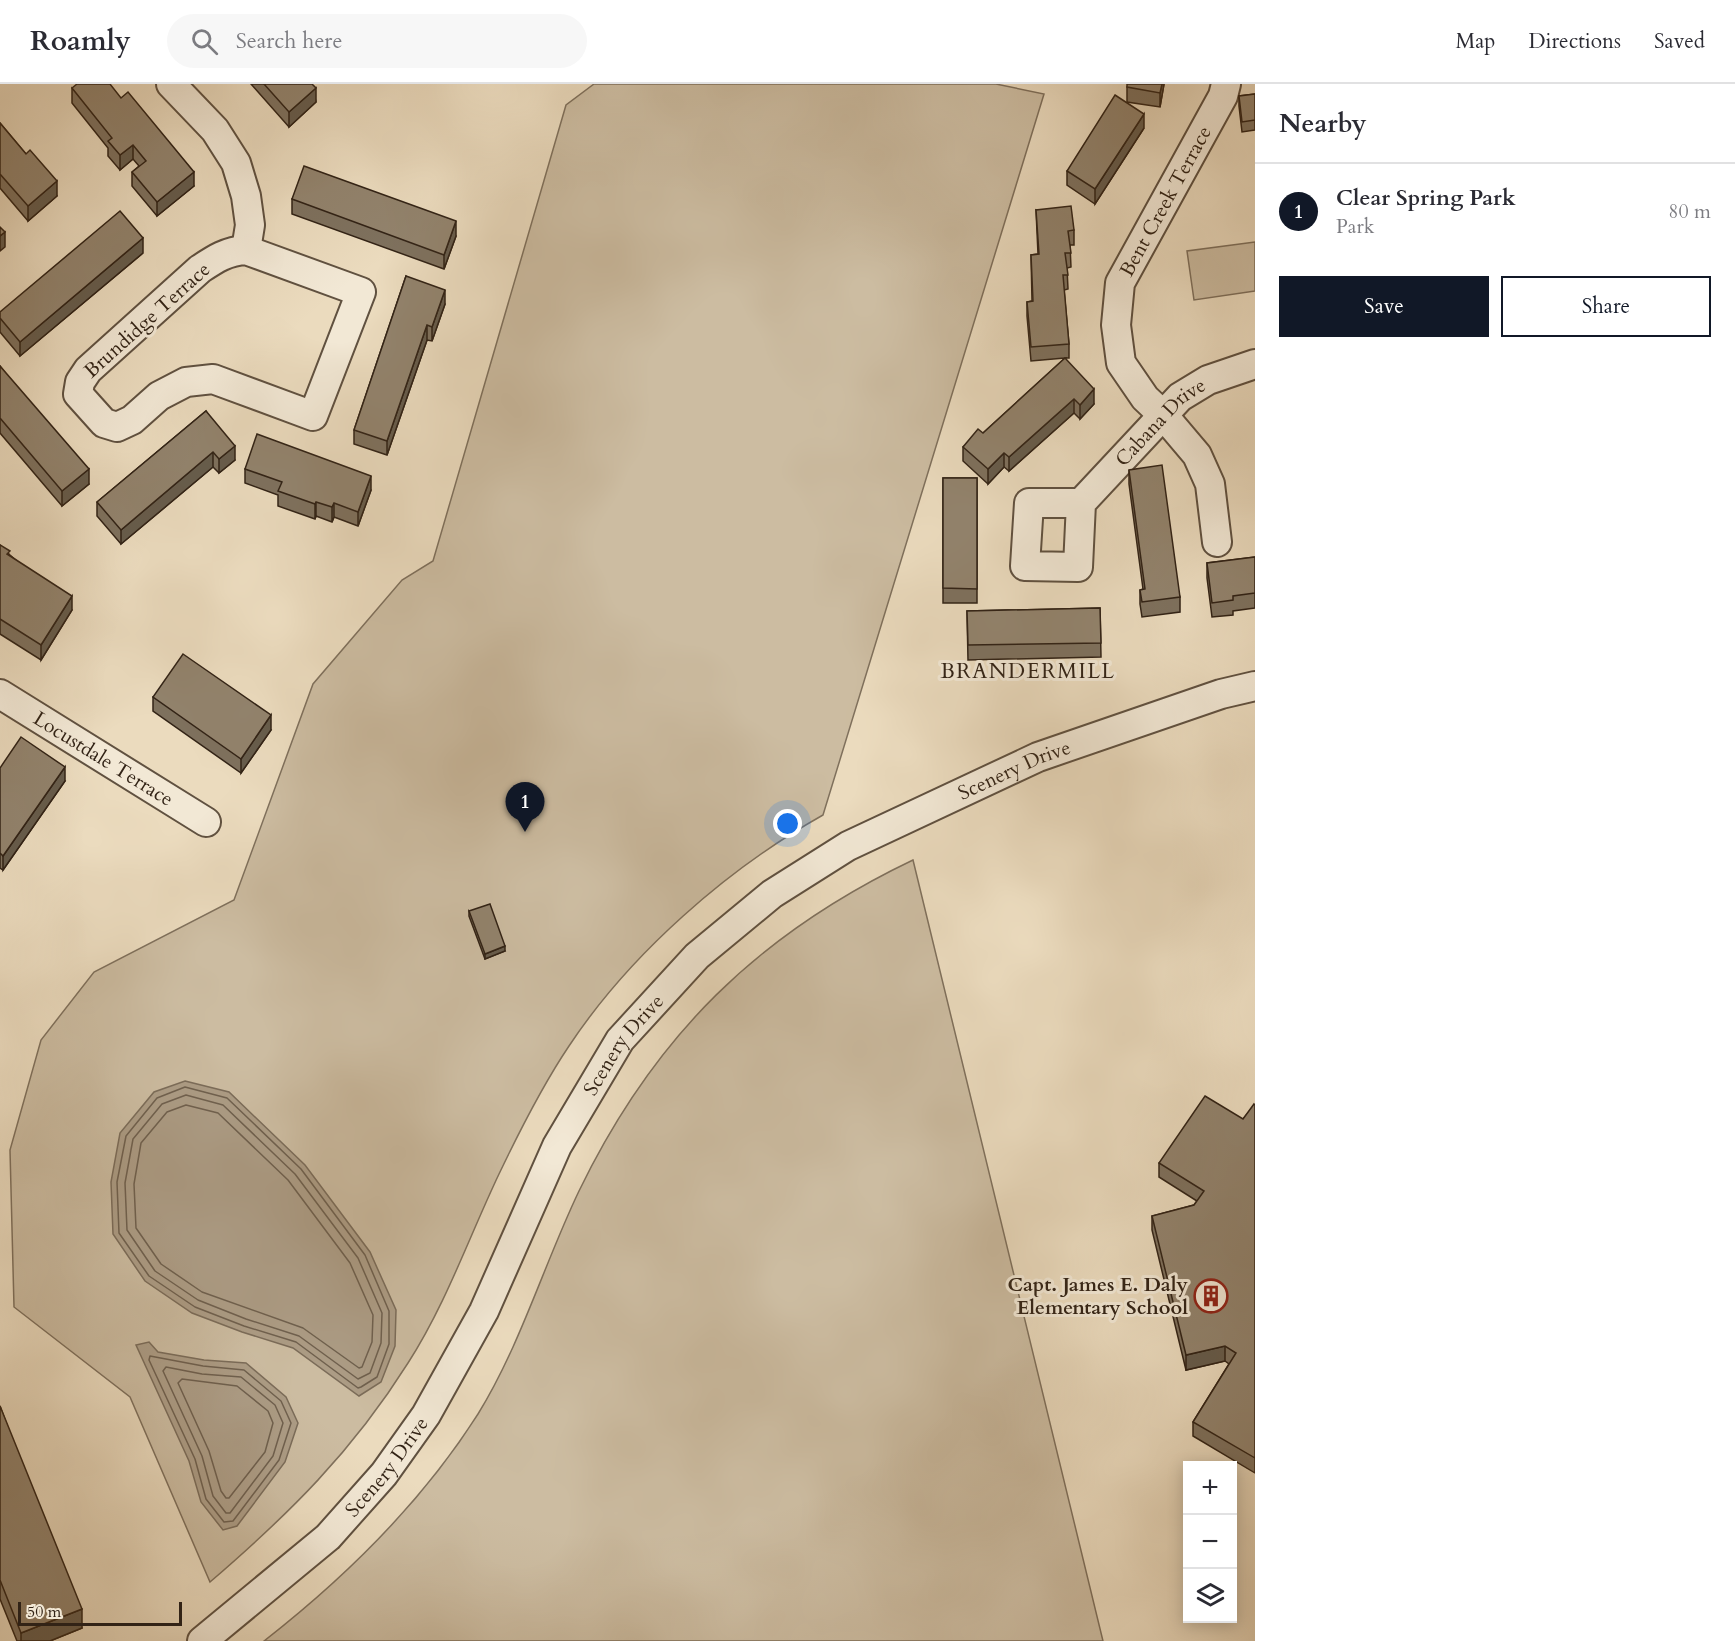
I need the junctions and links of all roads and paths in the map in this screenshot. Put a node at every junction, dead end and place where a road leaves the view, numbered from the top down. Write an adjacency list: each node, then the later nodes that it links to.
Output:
1 (171, 84): 3 (street)
2 (1226, 84): 5 (street, Bent Creek Terrace)
3 (246, 250): 3 (street, Brundidge Terrace)
4 (1255, 364): 5 (street, Cabana Drive)
5 (1164, 416): 6 (street, Cabana Drive); 7 (street, Bent Creek Terrace)
6 (1081, 503)
7 (1217, 542)
8 (1255, 686): 11 (street, Scenery Drive)
9 (0, 694): 10 (street, Locustdale Terrace)
10 (206, 822)
11 (202, 1641)

